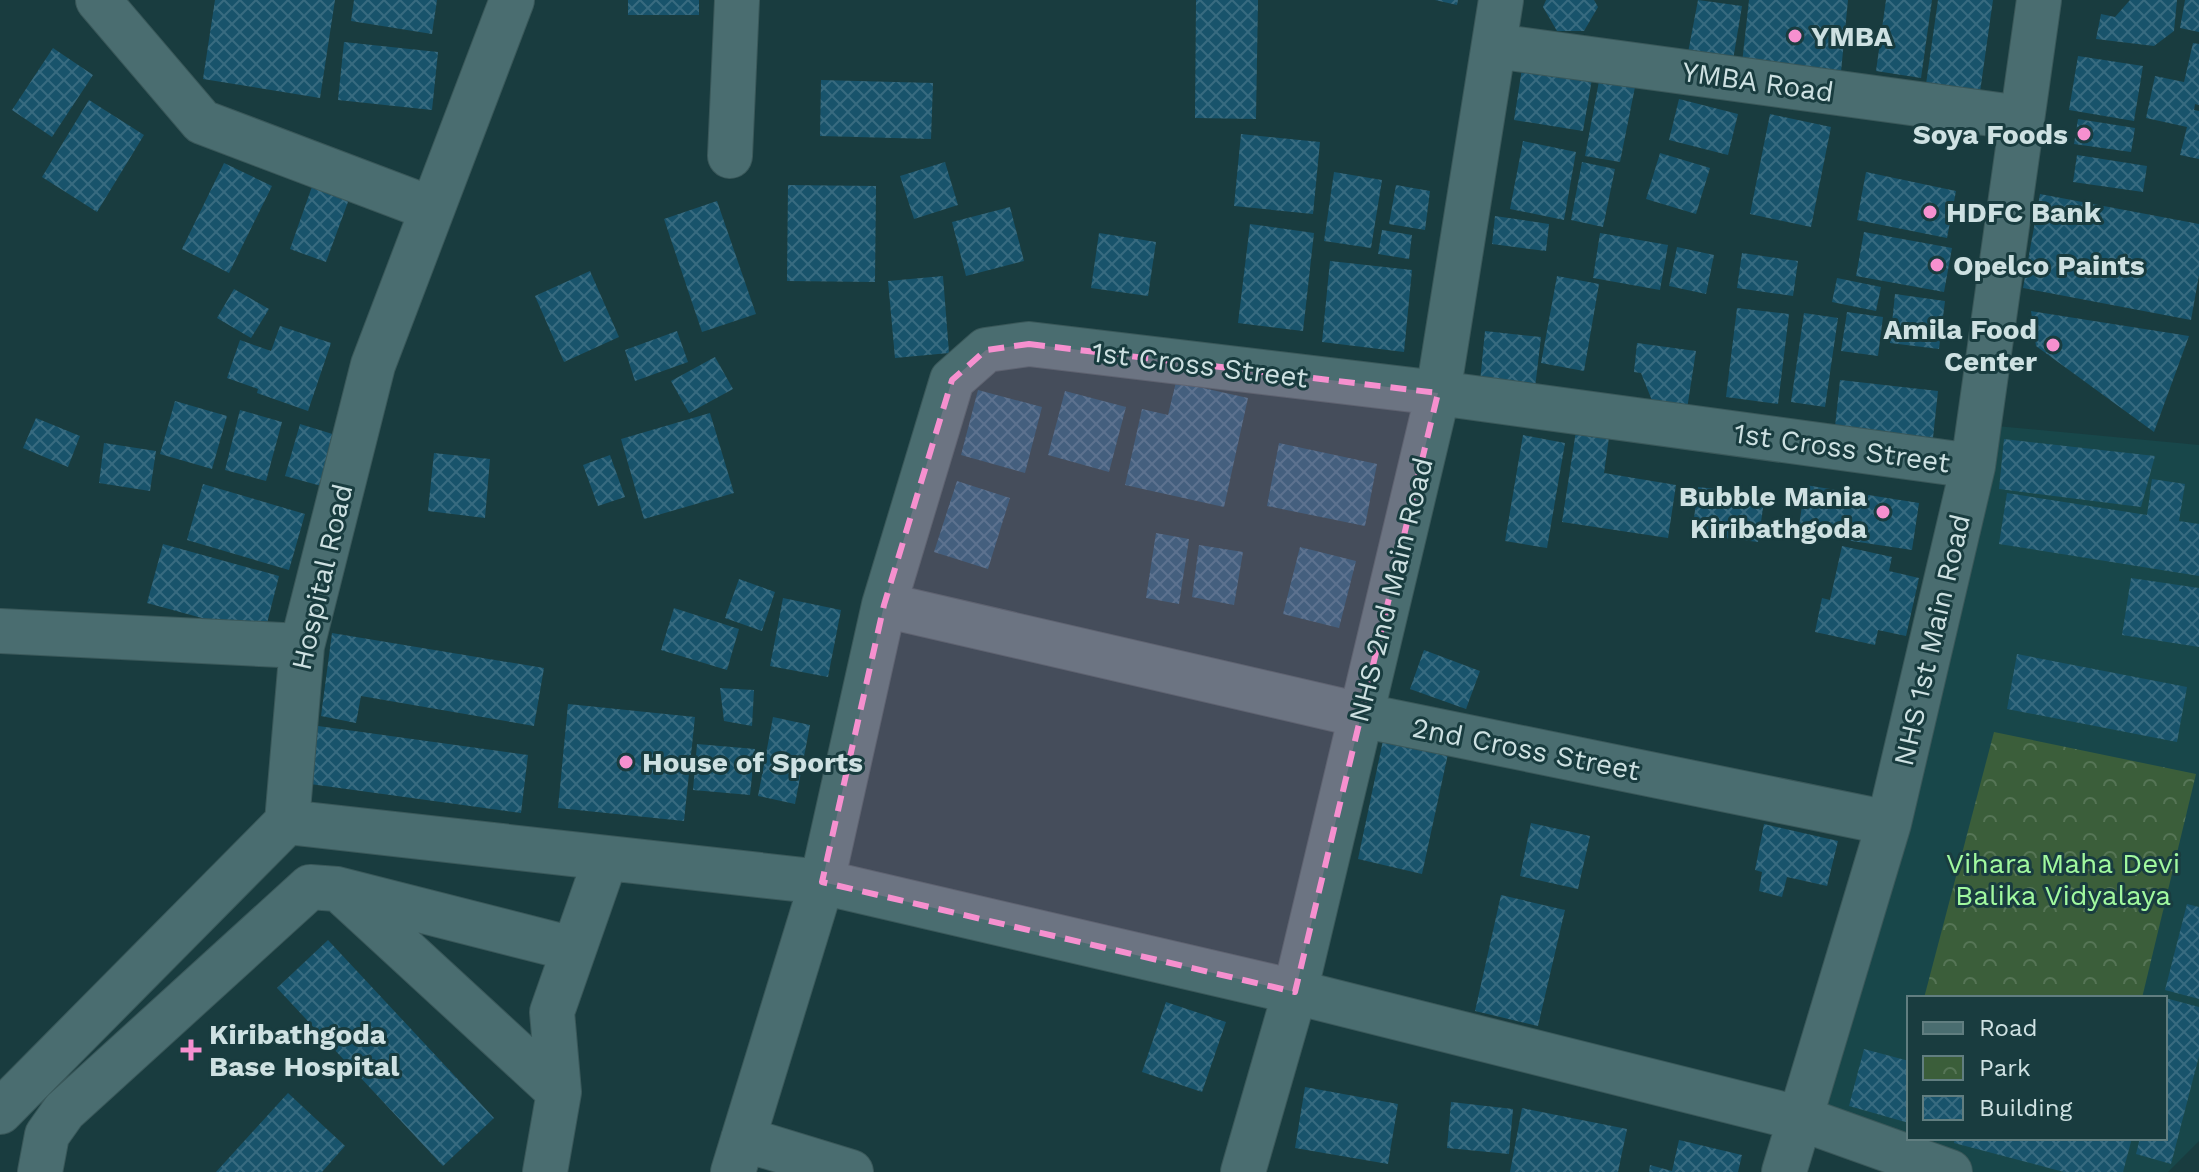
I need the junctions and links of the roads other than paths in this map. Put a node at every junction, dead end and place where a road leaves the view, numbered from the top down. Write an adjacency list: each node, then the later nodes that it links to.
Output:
1 (98, 0): 9 (street)
2 (512, 0): 9 (street, Hospital Road)
3 (737, 0): 8 (street)
4 (1501, 0): 6 (street, NHS 2nd Main Road)
5 (2039, 0): 7 (street, NHS 1st Main Road)
6 (1495, 46): 7 (street, YMBA Road); 10 (street, NHS 2nd Main Road)
7 (2021, 118): 11 (street, NHS 1st Main Road)
8 (730, 156)
9 (432, 209): 14 (street, Hospital Road)
10 (1438, 393): 11 (street, 1st Cross Street); 12 (street, 1st Cross Street); 15 (street, NHS 2nd Main Road)
11 (1973, 466): 17 (street, NHS 1st Main Road)
12 (884, 605): 15 (street, 2nd Cross Street); 19 (street, 1st Cross Street)
13 (0, 631): 14 (street)
14 (302, 646): 16 (street, Hospital Road)
15 (1360, 715): 17 (street, 2nd Cross Street); 22 (street, NHS 2nd Main Road)
16 (287, 822): 18 (street); 24 (street)
17 (1889, 823): 25 (street, NHS 1st Main Road)
18 (606, 858): 19 (street); 21 (street)
19 (822, 882): 22 (street); 26 (street, 1st Cross Street)
20 (337, 889): 21 (street); 23 (street); 27 (street)
21 (573, 949): 23 (street)
22 (1295, 992): 25 (street); 30 (street, NHS 2nd Main Road)
23 (559, 1092): 28 (street)
24 (0, 1112)
25 (1802, 1119): 31 (street, NHS 1st Main Road); 32 (street)
26 (738, 1156): 29 (street)
27 (40, 1172)
28 (545, 1172)
29 (851, 1172)
30 (1243, 1172)
31 (1784, 1172)
32 (1950, 1172)

